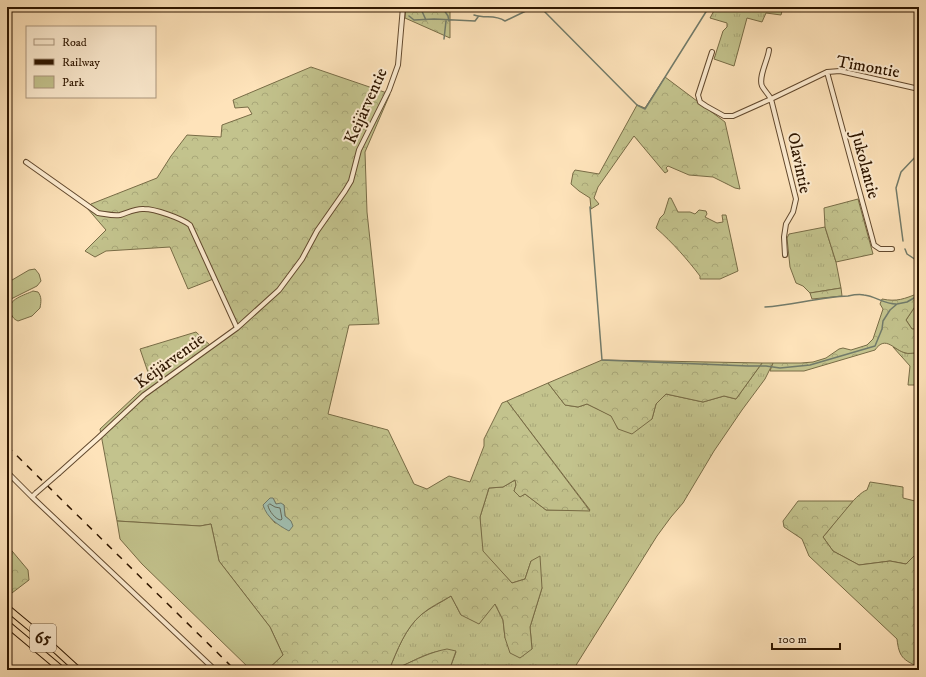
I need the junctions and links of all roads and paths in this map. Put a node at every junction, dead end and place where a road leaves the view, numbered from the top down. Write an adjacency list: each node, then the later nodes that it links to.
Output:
1 (403, 7): 10 (street, Keijärventie)
2 (769, 50): 6 (street, Olavintie)
3 (712, 52): 6 (street, Timontie)
4 (826, 72): 5 (street, Timontie); 6 (street, Timontie); 8 (street, Jukolantie)
5 (919, 89)
6 (771, 99): 9 (street, Olavintie)
7 (26, 162): 10 (street)
8 (892, 249)
9 (785, 255)
10 (237, 328): 12 (street, Keijärventie, bridge)
11 (7, 472): 12 (street)
12 (32, 497): 17 (street)
13 (7, 608): 16 (highway, 65)
14 (7, 624): 15 (highway, 65)
15 (62, 670)
16 (78, 670)
17 (215, 670)

